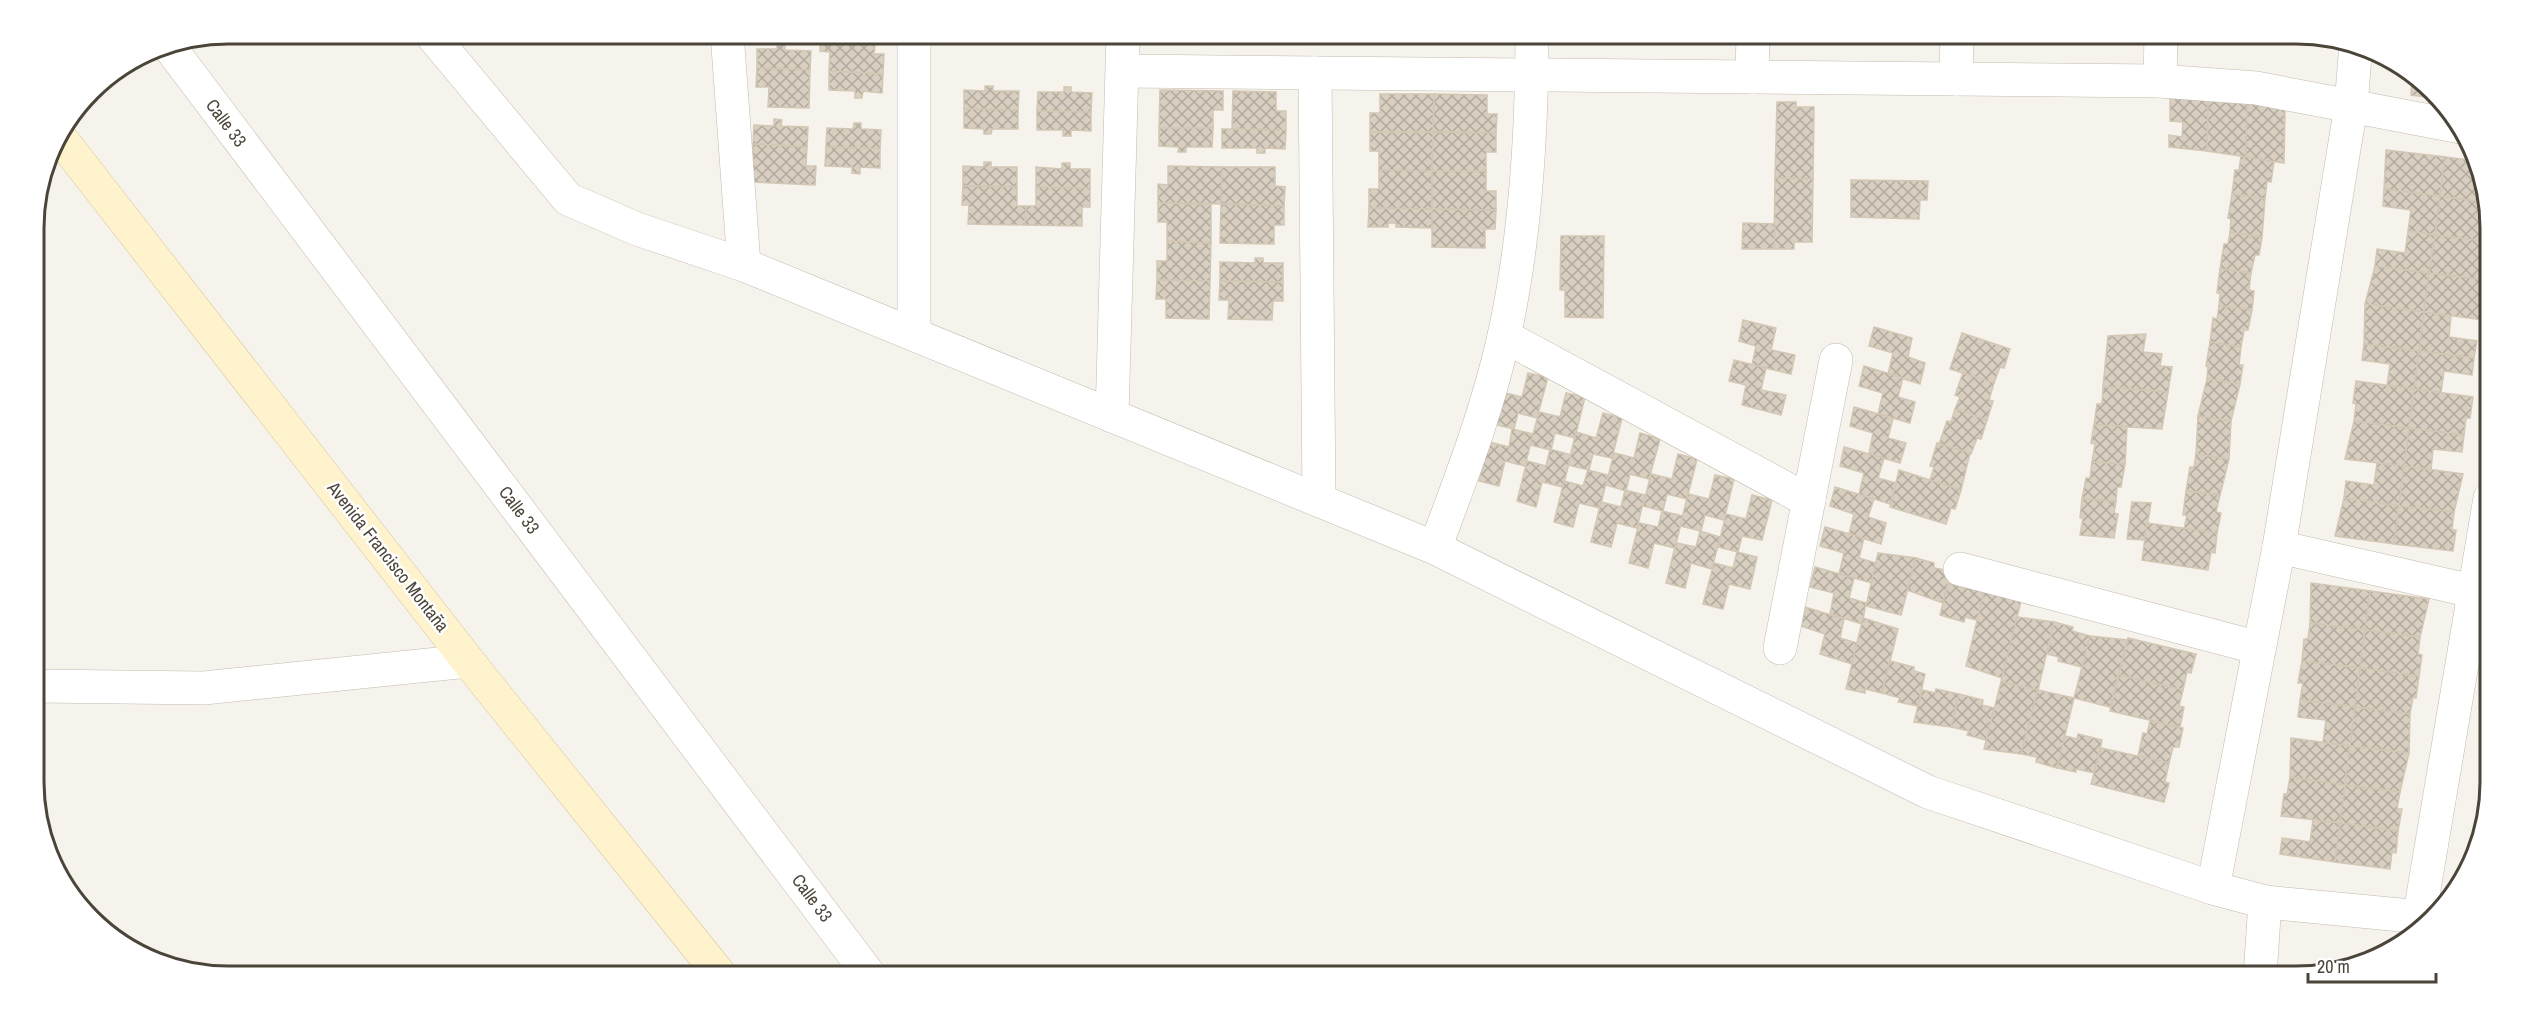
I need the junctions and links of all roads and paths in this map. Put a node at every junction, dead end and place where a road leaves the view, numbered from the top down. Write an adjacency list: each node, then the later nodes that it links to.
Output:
1 (438, 43): 20 (street)
2 (728, 43): 20 (street)
3 (914, 43): 21 (street)
4 (1123, 43): 11 (street)
5 (1532, 43): 13 (street)
6 (1753, 43): 14 (street)
7 (1957, 43): 15 (street)
8 (2161, 43): 16 (street)
9 (173, 52): 42 (street, Calle 33)
10 (2355, 53): 17 (street)
11 (1124, 71): 12 (street); 24 (street)
12 (1315, 73): 13 (street); 25 (street)
13 (1532, 75): 14 (street); 22 (street)
14 (1752, 77): 15 (street)
15 (1956, 79): 16 (street)
16 (2160, 81): 17 (street)
17 (2351, 106): 18 (street); 27 (street)
18 (2449, 125)
19 (65, 143): 34 (main road, Avenida Francisco Montaña)
20 (744, 265): 21 (street)
21 (914, 334): 24 (street)
22 (1504, 336): 26 (street); 28 (street)
23 (1836, 360): 26 (street)
24 (1112, 416): 25 (street)
25 (1318, 500): 28 (street)
26 (1809, 501): 32 (street)
27 (2279, 547): 30 (street); 33 (street)
28 (1435, 548): 36 (street)
29 (1960, 569): 33 (street)
30 (2480, 593)
31 (2480, 605): 38 (street)
32 (1780, 648)
33 (2259, 648): 36 (street)
34 (468, 661): 35 (street); 41 (main road, Avenida Francisco Montaña)
35 (43, 686)
36 (2213, 888): 37 (street)
37 (2265, 902): 39 (street); 40 (street)
38 (2427, 911)
39 (2421, 917)
40 (2261, 965)
41 (713, 966)
42 (862, 966)

